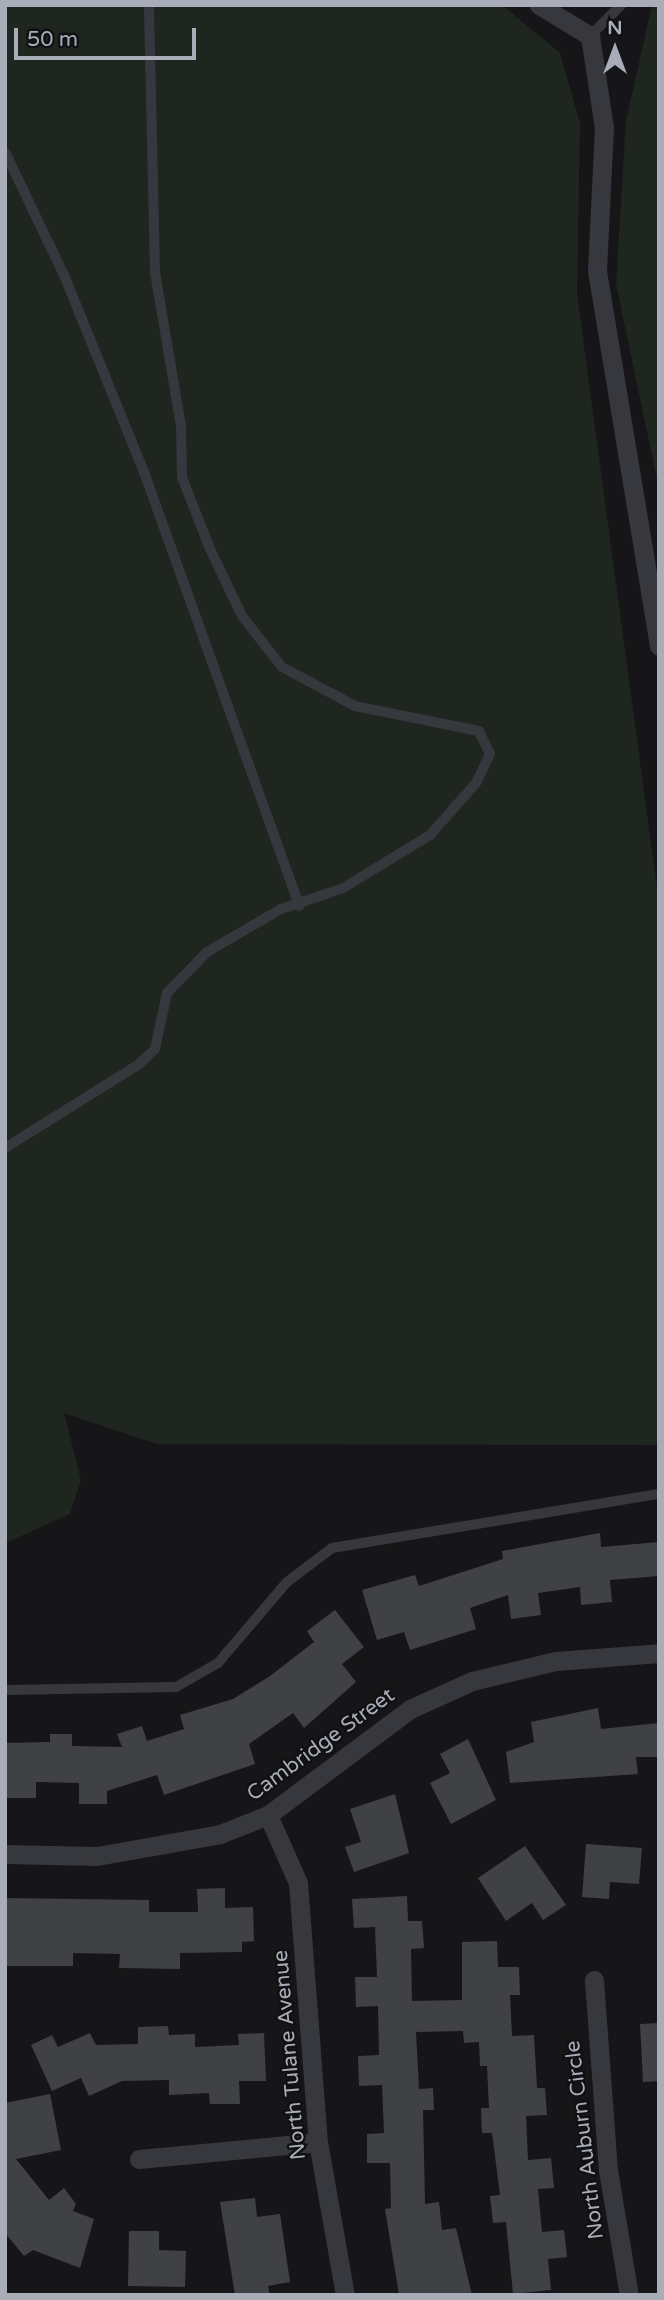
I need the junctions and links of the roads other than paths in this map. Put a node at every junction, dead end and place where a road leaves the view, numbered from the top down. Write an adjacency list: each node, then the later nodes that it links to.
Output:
1 (149, 5): 7 (lane)
2 (539, 5): 4 (street)
3 (621, 5): 4 (lane)
4 (590, 36): 6 (street)
5 (5, 152): 7 (lane)
6 (659, 646)
7 (299, 906): 8 (lane)
8 (5, 1148)
9 (659, 1494): 11 (lane)
10 (659, 1653): 12 (street, Cambridge Street)
11 (5, 1690)
12 (268, 1815): 13 (street, Cambridge Street); 15 (street, North Tulane Avenue)
13 (5, 1854)
14 (594, 1980): 18 (street, North Auburn Circle)
15 (318, 2142): 16 (street); 17 (street, North Tulane Avenue)
16 (139, 2159)
17 (345, 2295)
18 (629, 2295)

